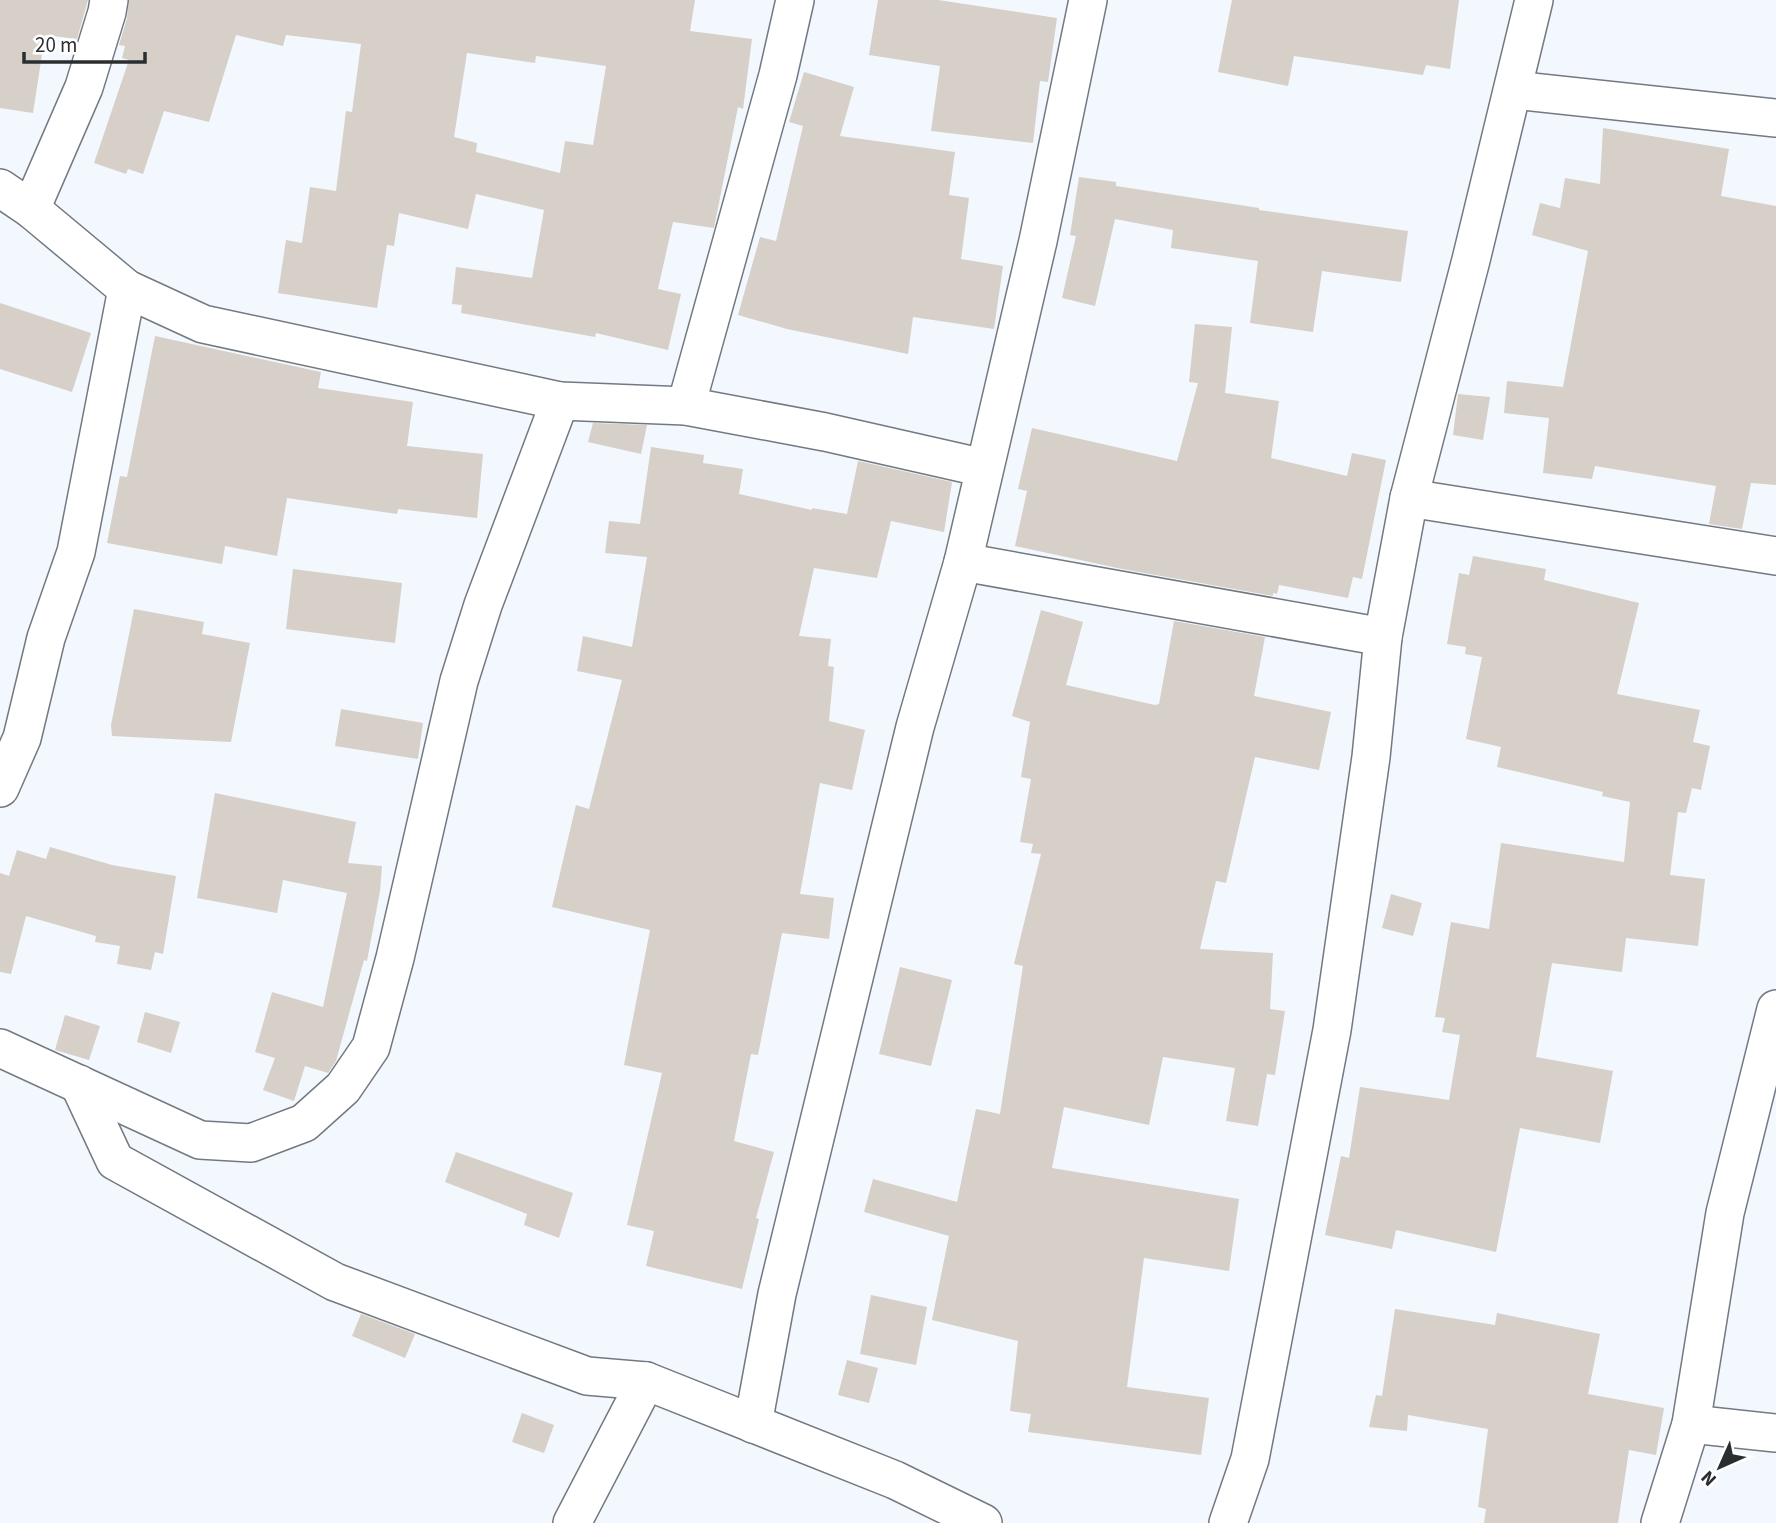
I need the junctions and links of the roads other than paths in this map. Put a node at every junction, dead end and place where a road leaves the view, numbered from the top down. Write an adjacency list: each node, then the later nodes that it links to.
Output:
1 (109, 0): 8 (street)
2 (795, 0): 11 (street)
3 (1088, 0): 12 (street)
4 (1534, 0): 5 (street)
5 (1513, 90): 6 (street); 13 (street)
6 (1776, 118)
7 (0, 188): 8 (street)
8 (31, 209): 9 (street)
9 (127, 289): 10 (street); 17 (street)
10 (560, 401): 11 (street); 20 (street)
11 (686, 406): 12 (street)
12 (984, 468): 15 (street)
13 (1409, 498): 14 (street); 16 (street)
14 (1776, 556)
15 (963, 562): 16 (street); 22 (street)
16 (1383, 637): 27 (street)
17 (0, 788)
18 (1776, 1009): 23 (street)
19 (0, 1048): 20 (street)
20 (79, 1084): 21 (street)
21 (646, 1381): 22 (street); 25 (street)
22 (754, 1424): 26 (street)
23 (1691, 1424): 24 (street); 28 (street)
24 (1776, 1433)
25 (572, 1523)
26 (983, 1523)
27 (1228, 1523)
28 (1660, 1523)

